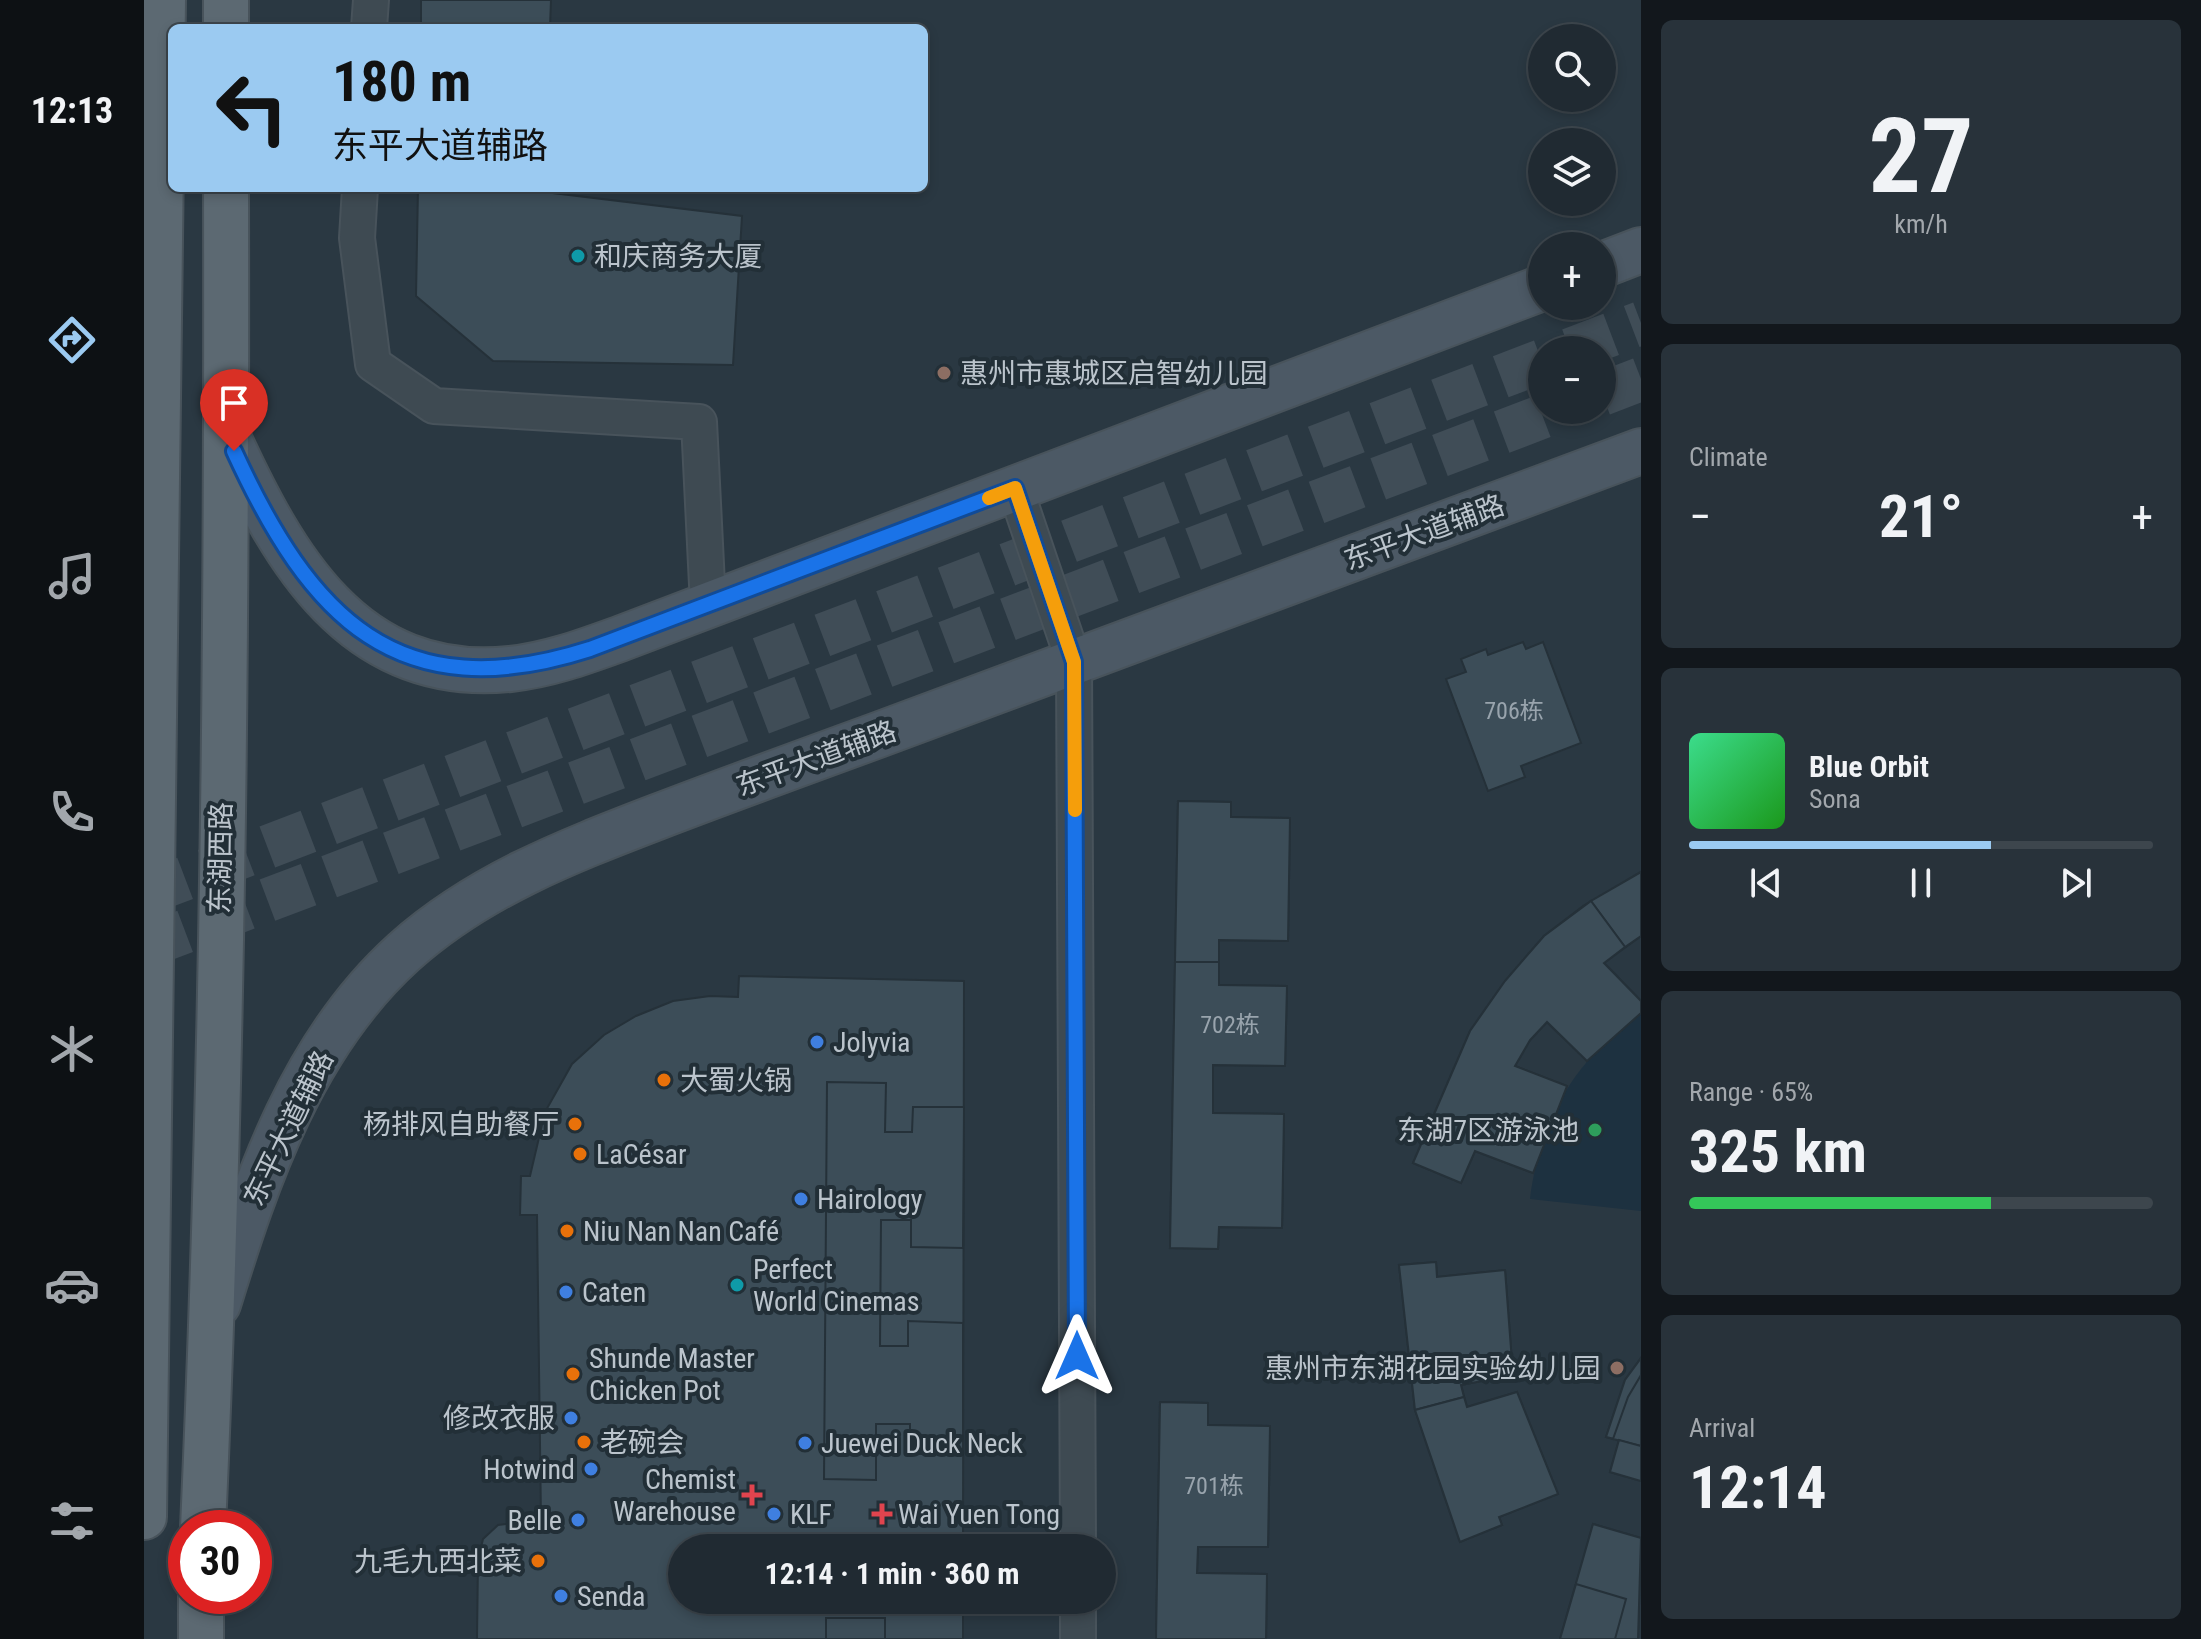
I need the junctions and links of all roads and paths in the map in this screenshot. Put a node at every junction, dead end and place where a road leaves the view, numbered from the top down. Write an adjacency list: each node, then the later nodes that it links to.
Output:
1 (163, 0): 17 (main road)
2 (226, 0): 4 (main road)
3 (371, 0): 5 (street)
4 (226, 24)
5 (369, 24)
6 (226, 192): 11 (main road, 东湖西路)
7 (360, 192): 14 (street)
8 (1641, 250): 9 (main road)
9 (1616, 260)
10 (1528, 293): 13 (main road)
11 (227, 435): 14 (main road); 16 (main road, 东湖西路)
12 (1641, 451): 15 (main road, 东平大道辅路)
13 (1015, 488): 14 (main road); 15 (street)
14 (708, 605)
15 (1074, 662): 16 (main road, 东平大道辅路); 20 (street)
16 (232, 1203): 17 (main road); 18 (main road, 东湖西路)
17 (149, 1209): 19 (main road)
18 (204, 1510)
19 (144, 1517)
20 (1078, 1534)
21 (201, 1614): 23 (main road)
22 (1078, 1614): 24 (street)
23 (201, 1639)
24 (1078, 1639)

